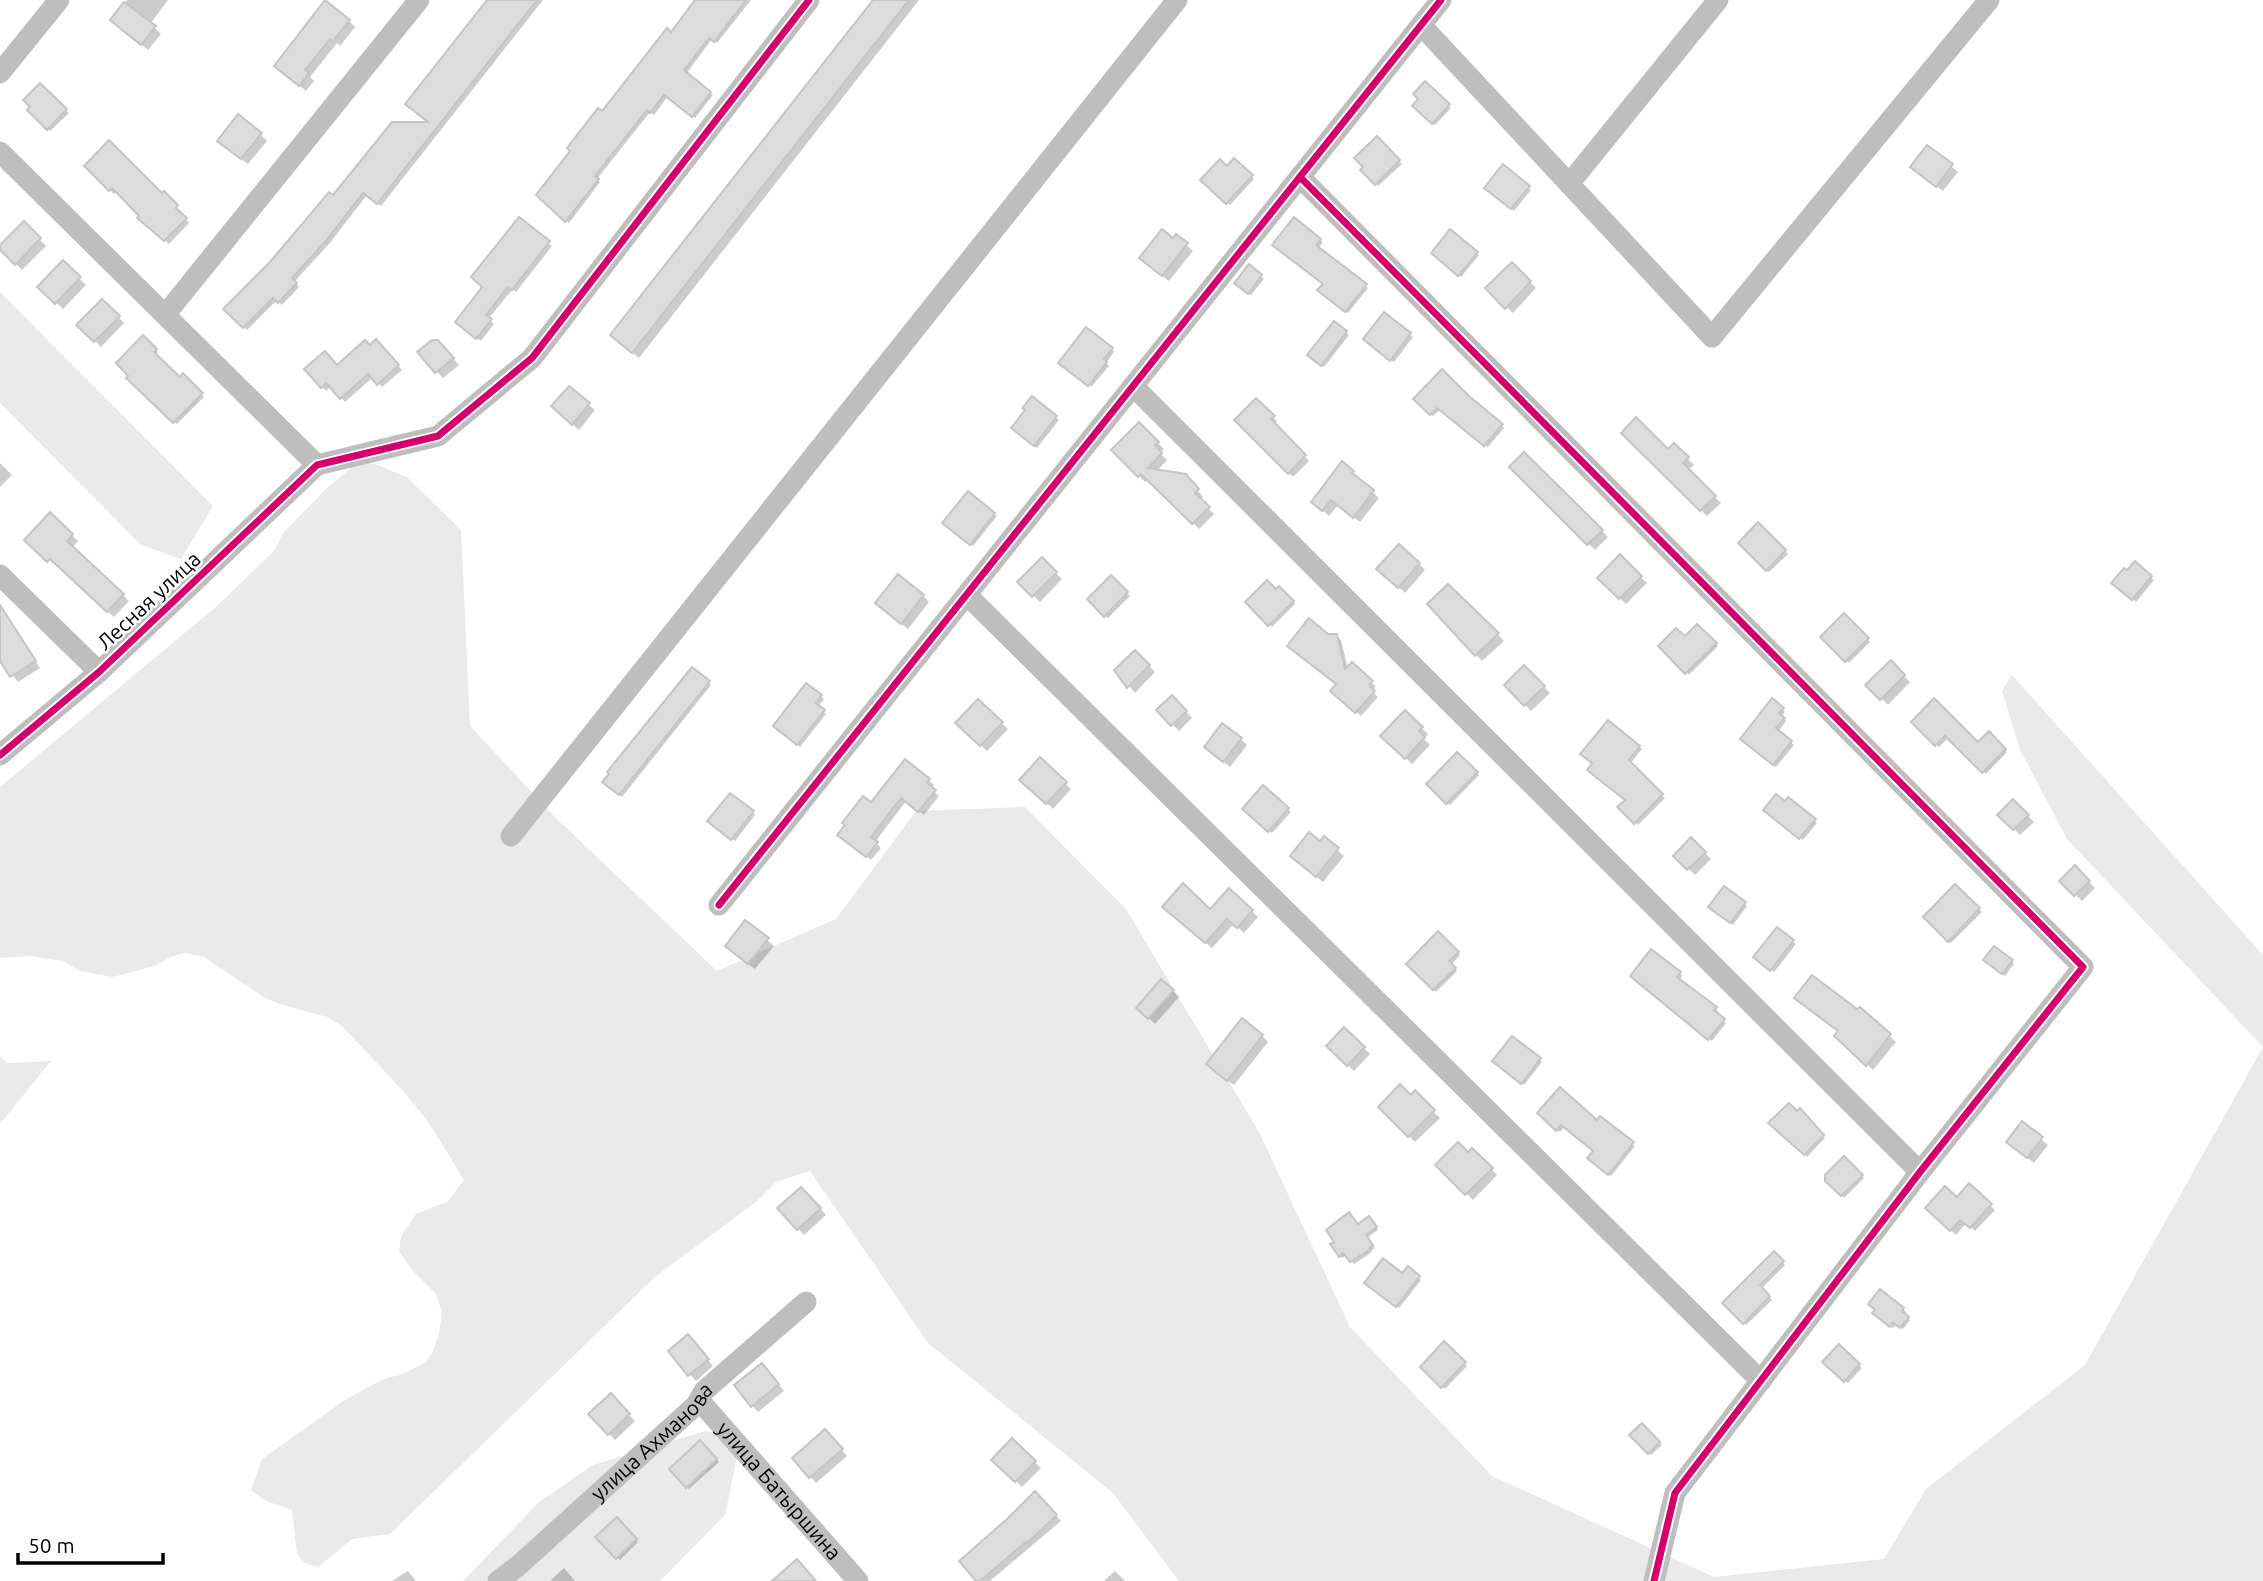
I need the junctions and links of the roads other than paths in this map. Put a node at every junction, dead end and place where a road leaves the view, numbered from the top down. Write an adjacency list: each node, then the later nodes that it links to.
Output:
1 (59, 0): 9 (street)
2 (419, 0): 13 (street)
3 (809, 0): 15 (street)
4 (1177, 0): 20 (street)
5 (1441, 0): 8 (street)
6 (1718, 0): 12 (street)
7 (1989, 0): 12 (street)
8 (1421, 25): 11 (street); 12 (street)
9 (0, 73)
10 (0, 152): 13 (street)
11 (1300, 177): 14 (street); 22 (street)
12 (1569, 184)
13 (165, 315): 15 (street)
14 (1133, 386): 17 (street); 22 (street)
15 (317, 465): 18 (street, Лесная улица)
16 (0, 575): 18 (street)
17 (967, 595): 21 (street); 24 (street)
18 (99, 672): 19 (street, Лесная улица)
19 (0, 755)
20 (511, 836)
21 (719, 905)
22 (1920, 1172): 24 (street)
23 (806, 1302): 25 (street, улица Ахманова)
24 (1761, 1381): 28 (street)
25 (699, 1400): 26 (street, улица Ахманова); 27 (street, улица Батыршина)
26 (498, 1581)
27 (858, 1581)
28 (1654, 1581)

